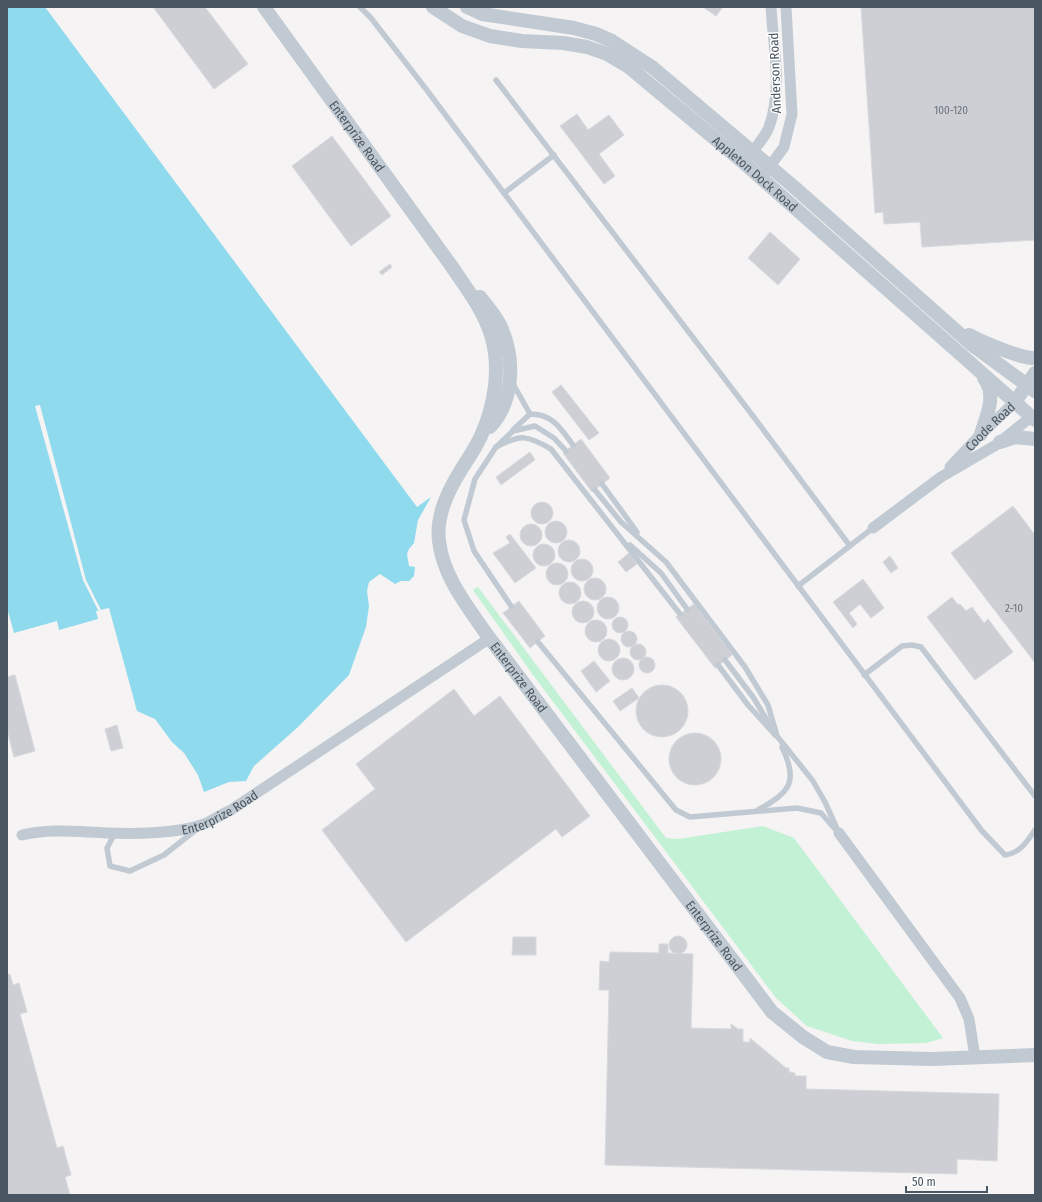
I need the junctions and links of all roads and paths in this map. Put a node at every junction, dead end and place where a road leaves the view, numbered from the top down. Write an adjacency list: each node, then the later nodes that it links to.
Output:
1 (264, 7): 12 (street, Enterprize Road)
2 (360, 7): 11 (lane)
3 (433, 7): 9 (street, Appleton Dock Road)
4 (467, 7): 9 (street, Appleton Dock Road)
5 (771, 7): 9 (street, Anderson Road)
6 (786, 7): 10 (street, Anderson Road)
7 (496, 80): 8 (lane)
8 (554, 154): 11 (lane); 36 (lane)
9 (748, 156): 10 (street, Appleton Dock Road)
10 (766, 172): 13 (street, Appleton Dock Road); 16 (street, Appleton Dock Road)
11 (504, 193): 37 (lane)
12 (450, 264): 17 (street, Enterprize Road); 24 (street, Enterprize Road)
13 (952, 327): 14 (street); 18 (street, Appleton Dock Road)
14 (1035, 358)
15 (1035, 373): 18 (street, Coode Road)
16 (982, 375): 19 (street, Appleton Dock Road); 23 (street)
17 (510, 378): 20 (lane); 24 (street, Enterprize Road)
18 (1031, 388): 19 (street, Coode Road)
19 (1015, 402): 21 (street, Appleton Dock Road); 23 (street, Coode Road)
20 (530, 414): 22 (lane); 27 (lane)
21 (1034, 417): 26 (street, Coode Road)
22 (513, 431): 28 (lane); 29 (lane)
23 (981, 434): 30 (street, Coode Road)
24 (481, 436): 41 (street, Enterprize Road)
25 (1035, 439): 26 (street)
26 (1000, 442): 30 (street, Coode Road)
27 (573, 445)
28 (496, 447): 34 (lane); 38 (lane)
29 (566, 451)
30 (942, 477): 33 (street, Coode Road)
31 (602, 484): 35 (lane)
32 (595, 490): 35 (lane)
33 (873, 528): 36 (lane)
34 (619, 536): 39 (lane); 40 (lane)
35 (644, 541): 46 (lane)
36 (850, 546): 37 (lane)
37 (798, 586): 45 (lane)
38 (511, 606)
39 (687, 608)
40 (680, 614)
41 (490, 638): 49 (street, Enterprize Road); 55 (street, Enterprize Road)
42 (538, 642): 48 (lane)
43 (725, 660): 46 (lane)
44 (718, 665): 46 (lane)
45 (864, 675): 47 (lane); 50 (lane)
46 (777, 736): 48 (lane); 52 (lane)
47 (1035, 796)
48 (756, 811): 52 (lane)
49 (204, 824): 51 (street, Enterprize Road); 51 (lane)
50 (1035, 830)
51 (115, 832): 53 (street, Enterprize Road)
52 (839, 833): 55 (street)
53 (22, 835)
54 (1035, 1055): 55 (street, Enterprize Road)
55 (976, 1057)

